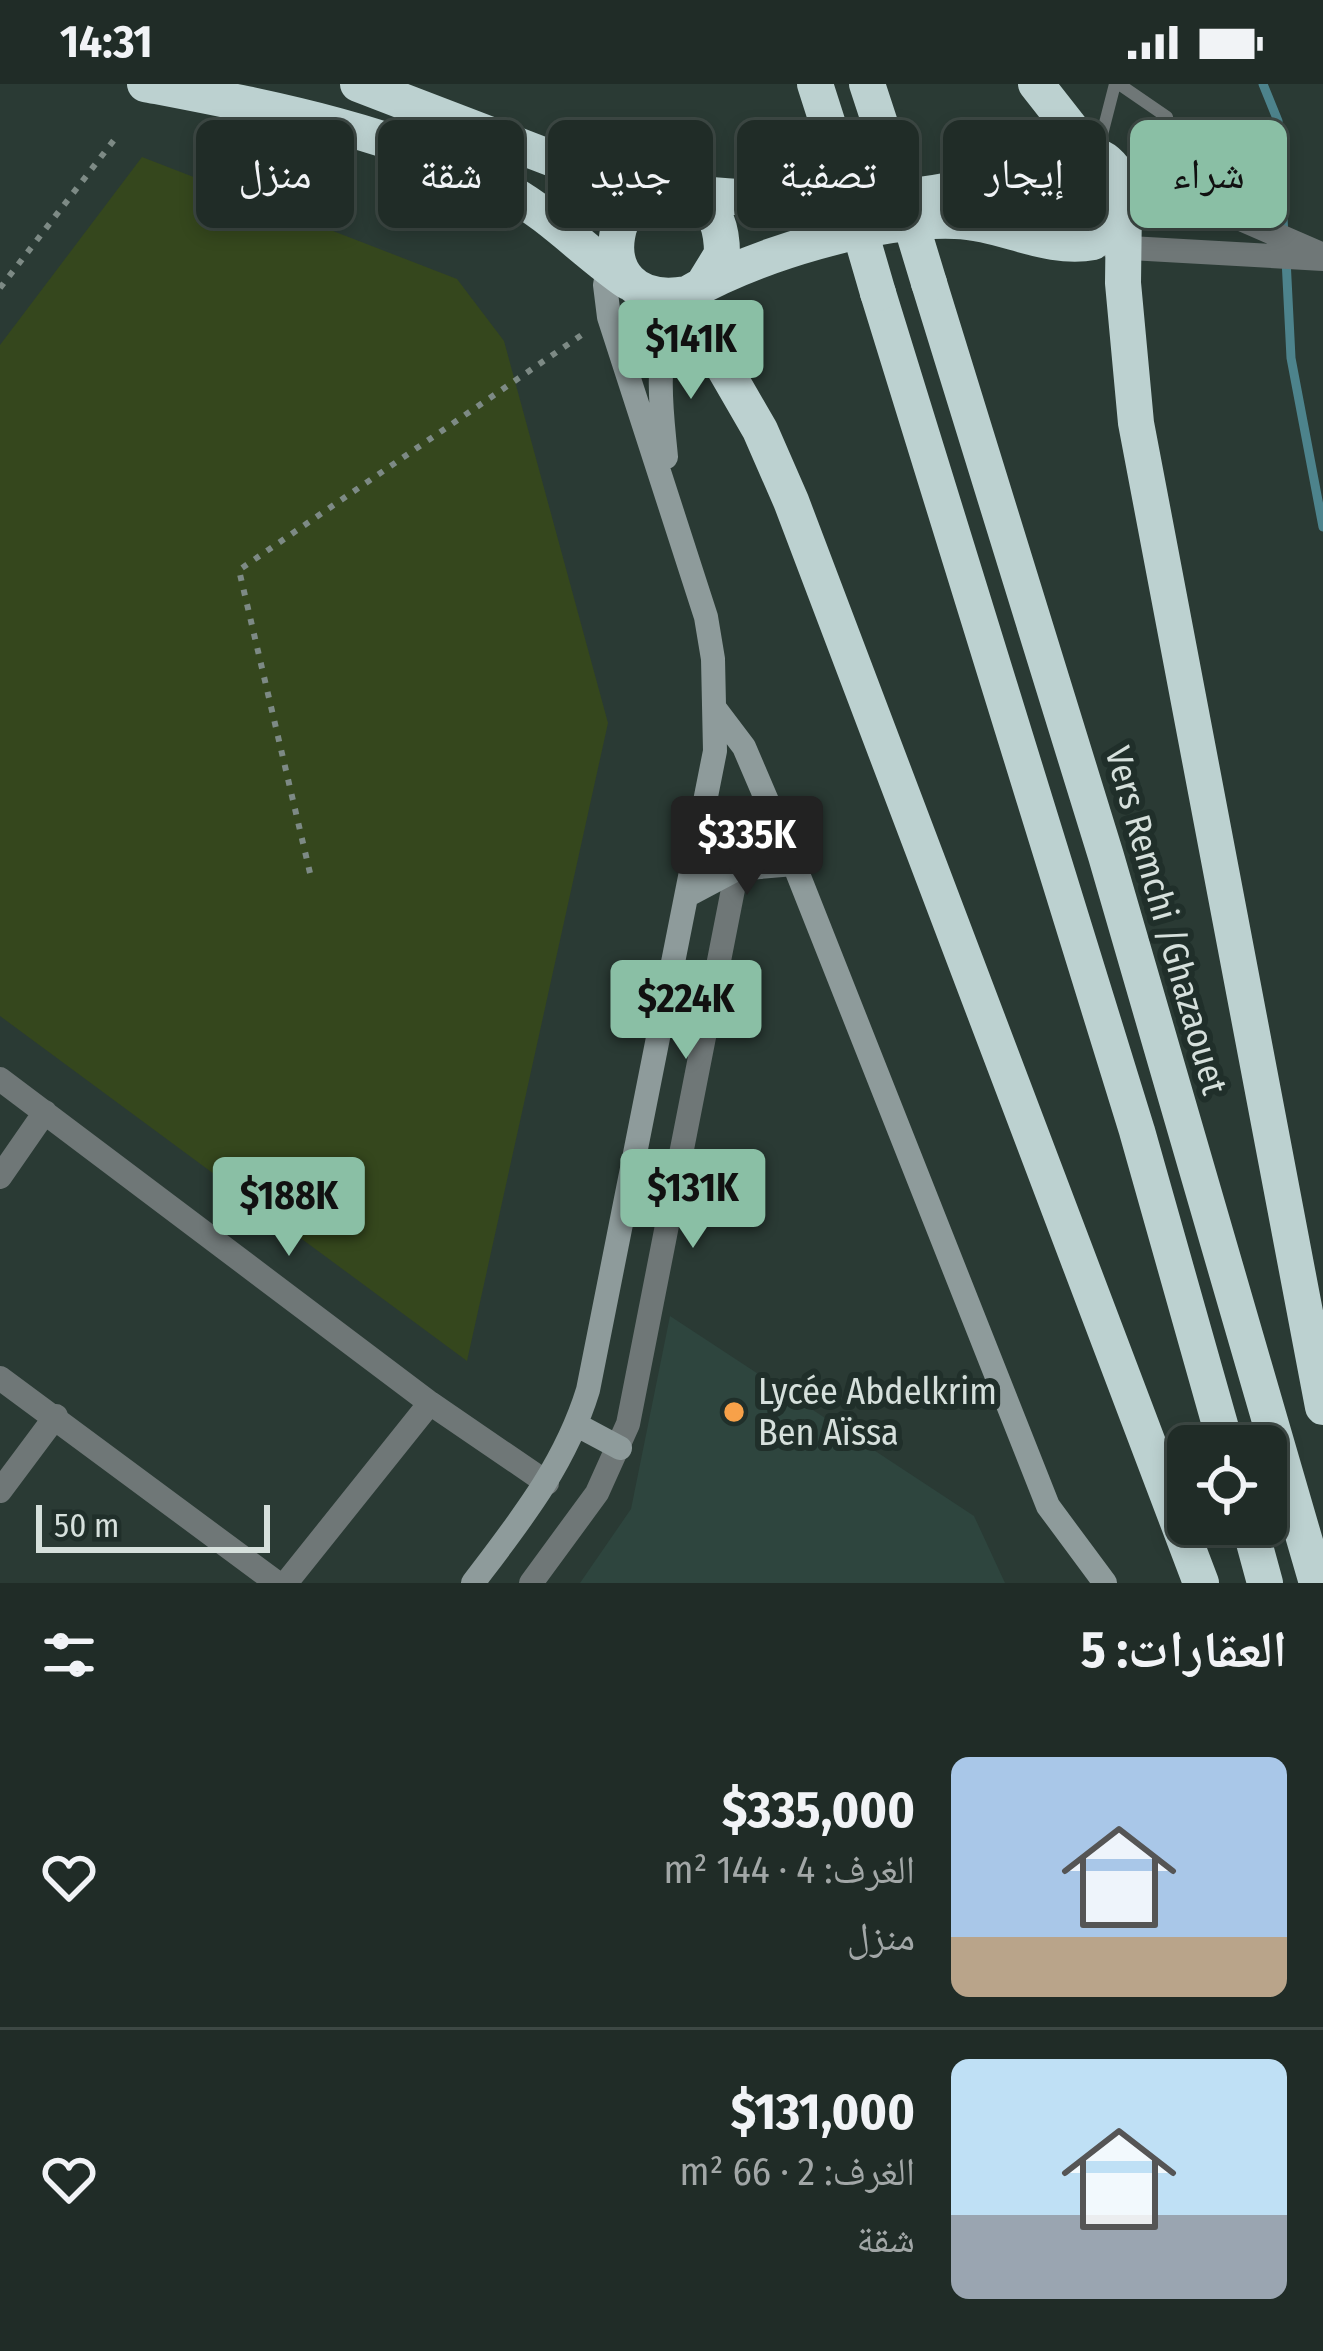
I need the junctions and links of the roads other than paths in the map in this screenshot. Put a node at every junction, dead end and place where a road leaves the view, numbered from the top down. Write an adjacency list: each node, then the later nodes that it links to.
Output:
1 (145, 84): 11 (highway)
2 (361, 84): 7 (highway)
3 (815, 84): 38 (highway, bridge)
4 (867, 84): 49 (highway, Vers Remchi /Ghazaouet, bridge)
5 (1036, 84): 9 (highway)
6 (1117, 84): 8 (lane); 10 (lane)
7 (431, 98): 12 (highway)
8 (1167, 117)
9 (1067, 120)
10 (1106, 126)
11 (378, 140)
12 (548, 153)
13 (1106, 159): 23 (street)
14 (1106, 166): 17 (highway)
15 (943, 190): 16 (highway)
16 (713, 194)
17 (1124, 200): 21 (highway); 22 (highway)
18 (524, 203): 24 (highway)
19 (713, 219): 24 (highway)
20 (632, 228): 24 (highway)
21 (1079, 245): 22 (street); 24 (highway)
22 (1123, 247): 23 (street); 35 (highway)
23 (1323, 257)
24 (653, 284): 25 (main road); 25 (main road); 47 (highway)
25 (671, 502): 26 (main road)
26 (716, 710): 27 (main road); 29 (main road)
27 (794, 864): 28 (main road); 46 (main road)
28 (737, 869): 29 (main road); 39 (street)
29 (690, 894): 37 (main road)
30 (0, 1079): 31 (street)
31 (45, 1112): 32 (street); 34 (street)
32 (0, 1177)
33 (0, 1378): 36 (street)
34 (430, 1403): 40 (street); 43 (street)
35 (1323, 1407)
36 (56, 1416): 41 (street); 43 (street)
37 (577, 1425): 39 (main road); 40 (main road)
38 (1220, 1425)
39 (620, 1448): 45 (street)
40 (548, 1484): 44 (main road)
41 (0, 1491)
42 (1255, 1545): 48 (highway)
43 (282, 1583)
44 (473, 1583)
45 (532, 1583)
46 (1105, 1583)
47 (1201, 1583)
48 (1265, 1583)
49 (1317, 1583)

